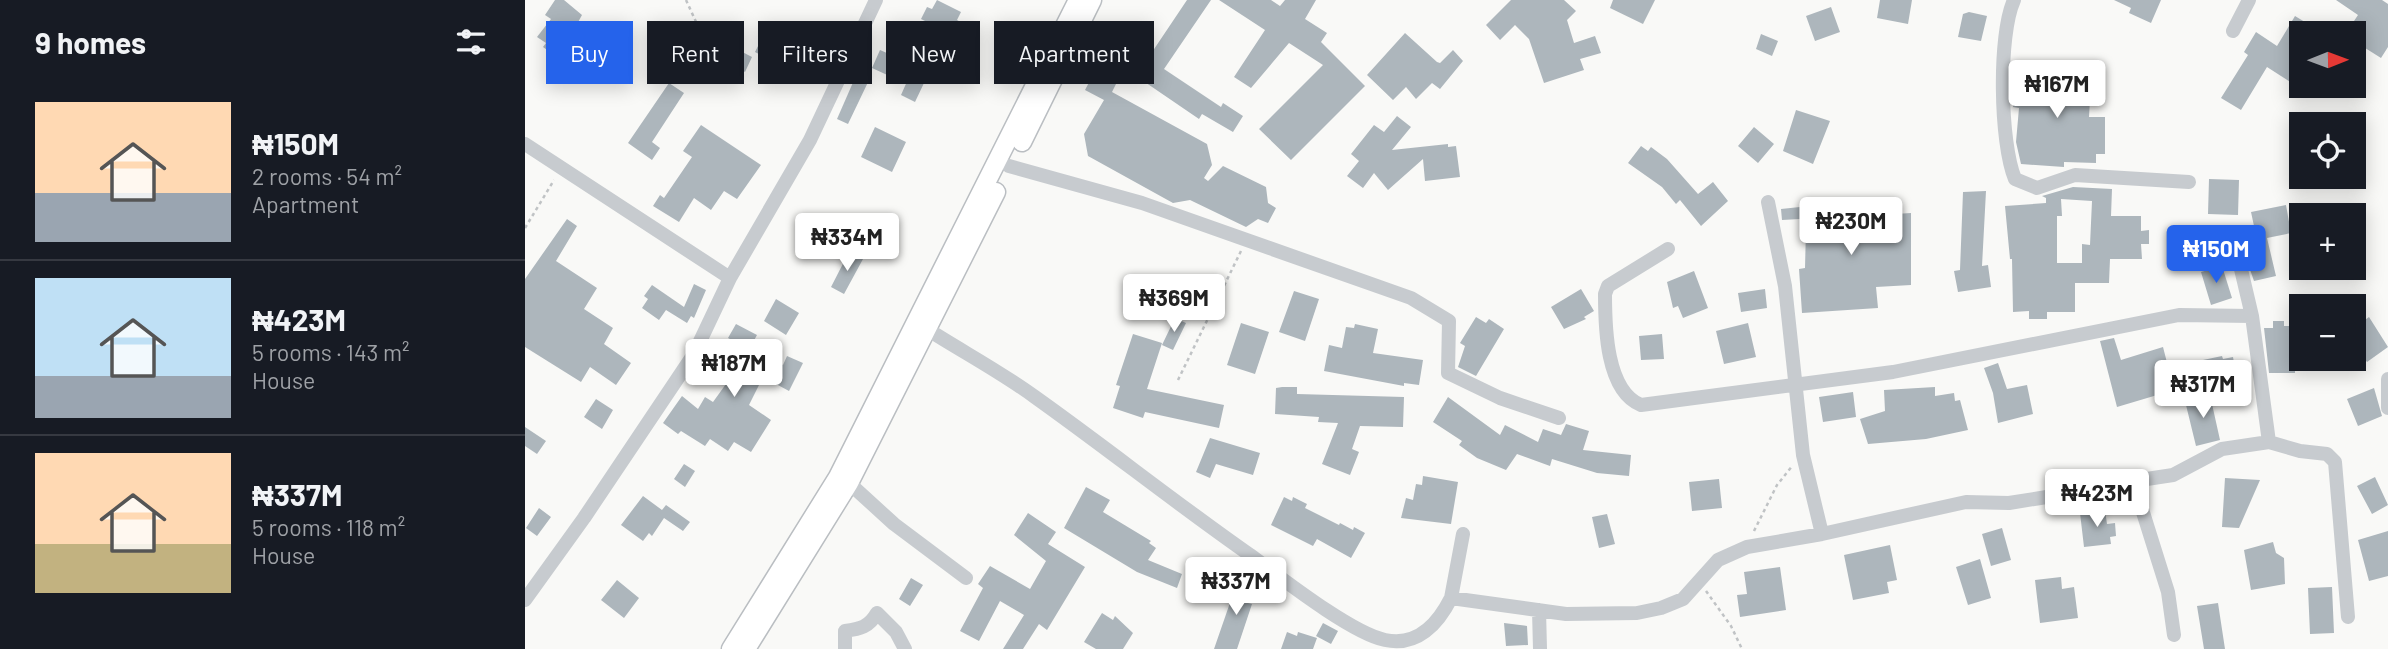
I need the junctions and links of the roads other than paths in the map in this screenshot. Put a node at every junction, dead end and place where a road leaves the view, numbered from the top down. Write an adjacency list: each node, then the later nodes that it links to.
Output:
1 (876, 0): 13 (street)
2 (1078, 0): 32 (main road)
3 (1092, 0): 8 (main road)
4 (2014, 0): 9 (street)
5 (2249, 0): 6 (street)
6 (2233, 31)
7 (525, 144): 13 (street)
8 (1009, 166): 15 (main road); 19 (street)
9 (2189, 182)
10 (1768, 202): 17 (street)
11 (1668, 249): 17 (street)
12 (2240, 264): 14 (street)
13 (730, 278): 27 (street)
14 (2252, 316): 17 (street); 20 (street)
15 (927, 330): 22 (main road); 31 (street)
16 (2388, 379): 18 (street)
17 (1794, 386): 24 (street)
18 (2388, 408)
19 (1559, 418)
20 (2269, 442): 21 (street); 29 (street)
21 (2137, 481): 24 (street); 30 (street)
22 (849, 483): 25 (street); 33 (main road)
23 (1463, 534): 26 (street)
24 (1822, 534): 28 (street)
25 (966, 578)
26 (1451, 598): 28 (street); 31 (street)
27 (525, 600)
28 (1539, 610): 36 (street)
29 (2348, 617)
30 (2174, 635)
31 (1387, 645)
32 (731, 649)
33 (746, 649)
34 (845, 649): 35 (street)
35 (905, 649)
36 (1540, 649)

